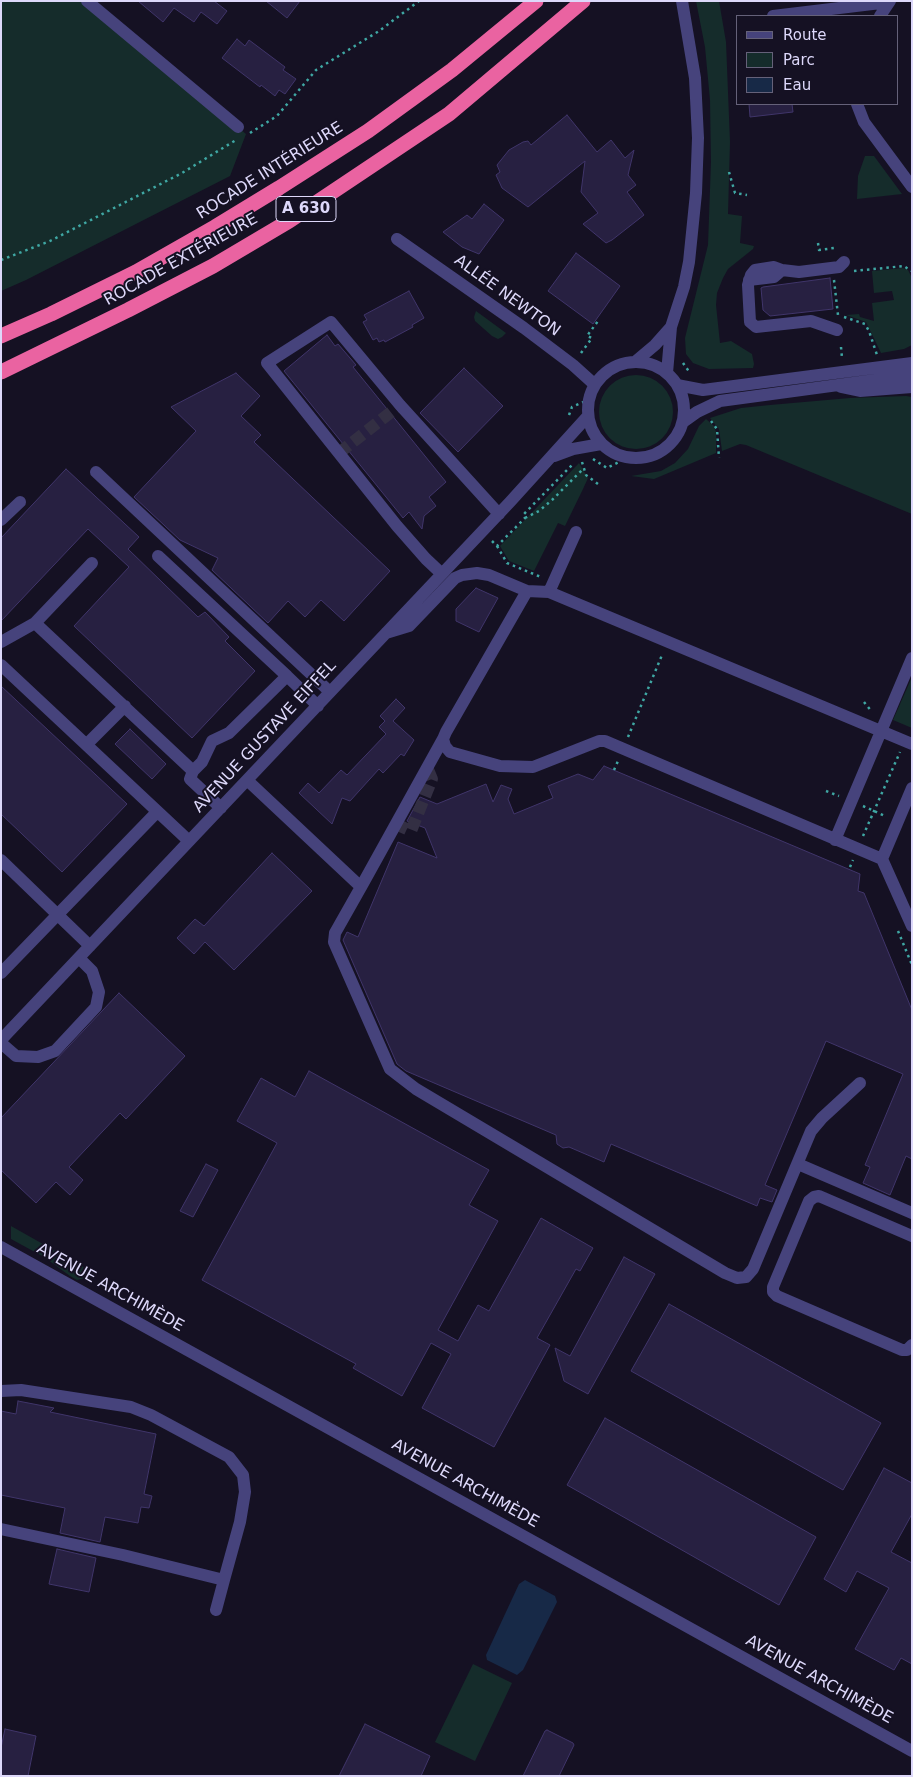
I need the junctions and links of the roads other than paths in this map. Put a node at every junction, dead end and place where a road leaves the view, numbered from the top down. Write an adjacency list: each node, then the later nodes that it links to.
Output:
1 (87, 1): 9 (street)
2 (536, 1): 15 (highway, ROCADE INTÉRIEURE / A 630)
3 (583, 1): 19 (highway, ROCADE EXTÉRIEURE / A 630)
4 (682, 1): 13 (street)
5 (890, 2): 6 (street); 7 (street)
6 (781, 15)
7 (881, 15)
8 (857, 105): 10 (street)
9 (241, 133)
10 (912, 186)
11 (397, 239): 23 (street, ALLÉE NEWTON)
12 (845, 267): 14 (street)
13 (671, 327): 16 (street); 20 (street)
14 (837, 330)
15 (1, 336)
16 (636, 361): 20 (street); 23 (street)
17 (912, 363): 24 (street)
18 (912, 369): 22 (street)
19 (1, 372)
20 (668, 373): 24 (street)
21 (912, 375): 22 (street)
22 (864, 381): 25 (street)
23 (594, 384): 27 (street)
24 (677, 384): 28 (street)
25 (834, 385): 26 (street); 28 (street)
26 (912, 387)
27 (587, 416): 29 (street); 30 (street, AVENUE GUSTAVE EIFFEL)
28 (683, 422): 29 (street)
29 (601, 444): 30 (street, AVENUE GUSTAVE EIFFEL)
30 (552, 457): 33 (street, AVENUE GUSTAVE EIFFEL)
31 (96, 472): 47 (street)
32 (20, 502): 34 (street)
33 (499, 514): 38 (street, AVENUE GUSTAVE EIFFEL); 38 (street)
34 (1, 520)
35 (576, 532): 39 (street)
36 (158, 556): 46 (street)
37 (92, 563): 41 (street)
38 (442, 574): 42 (street, AVENUE GUSTAVE EIFFEL)
39 (551, 587): 40 (street); 50 (street)
40 (527, 591): 42 (street); 51 (street)
41 (35, 623): 43 (street); 48 (street)
42 (386, 633): 47 (street, AVENUE GUSTAVE EIFFEL)
43 (1, 642)
44 (912, 658): 50 (street)
45 (1, 665): 53 (street)
46 (286, 676): 49 (street); 54 (street)
47 (330, 692): 49 (street, AVENUE GUSTAVE EIFFEL)
48 (125, 706): 53 (street); 54 (street)
49 (318, 706): 55 (street, AVENUE GUSTAVE EIFFEL)
50 (881, 731): 52 (street); 59 (street)
51 (443, 739): 59 (street); 63 (street)
52 (908, 742)
53 (87, 744): 58 (street)
54 (193, 771): 57 (street)
55 (247, 780): 57 (street, AVENUE GUSTAVE EIFFEL); 63 (street)
56 (912, 788): 61 (street)
57 (220, 808): 60 (street, AVENUE GUSTAVE EIFFEL)
58 (157, 812): 60 (street); 64 (street)
59 (836, 840): 61 (street)
60 (189, 841): 66 (street, AVENUE GUSTAVE EIFFEL)
61 (882, 859): 65 (street)
62 (1, 860): 64 (street)
63 (361, 887): 71 (street)
64 (58, 914): 66 (street); 68 (street)
65 (912, 926)
66 (90, 946): 67 (street, AVENUE GUSTAVE EIFFEL)
67 (79, 958): 69 (street, AVENUE GUSTAVE EIFFEL); 69 (street)
68 (1, 973)
69 (1, 1041)
70 (860, 1083): 71 (street)
71 (798, 1164): 72 (street)
72 (912, 1212)
73 (912, 1236): 75 (street)
74 (1, 1247): 80 (street, AVENUE ARCHIMÈDE)
75 (912, 1345)
76 (1, 1391): 78 (street)
77 (1, 1528): 78 (street)
78 (224, 1580): 79 (street)
79 (216, 1610)
80 (912, 1751)

